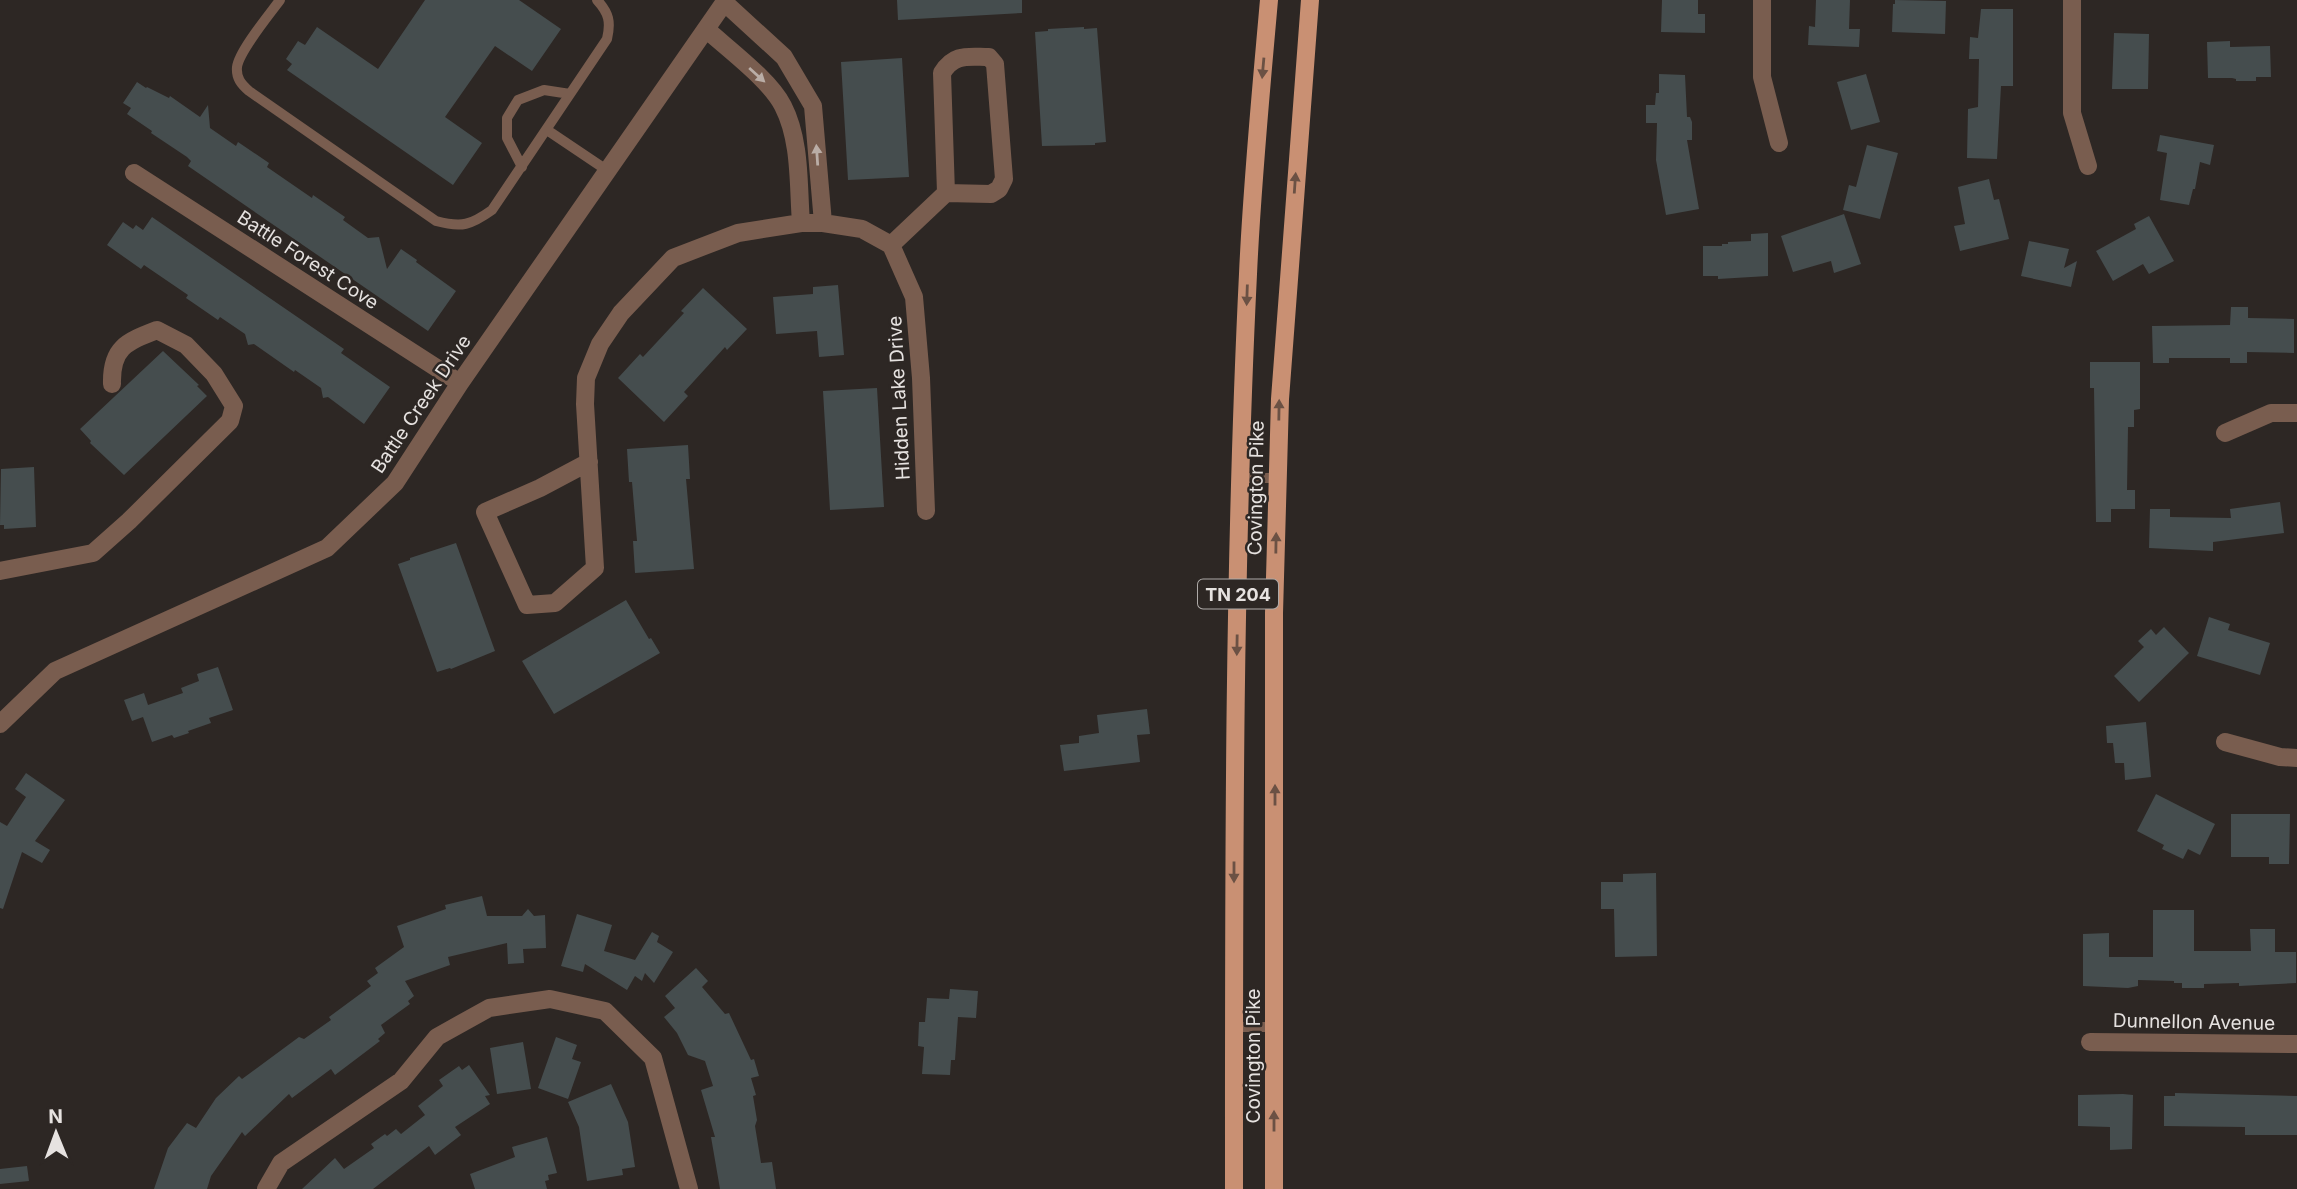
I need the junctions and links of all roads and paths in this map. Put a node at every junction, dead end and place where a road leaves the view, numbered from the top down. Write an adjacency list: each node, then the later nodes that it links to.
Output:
1 (280, 0): 13 (lane)
2 (597, 0): 9 (lane)
3 (1269, 0): 25 (main road, Covington Pike / TN 204, one-way to 25)
4 (1310, 0): 26 (main road, Covington Pike / TN 204, one-way to 4)
5 (1762, 0): 11 (street)
6 (2072, 0): 12 (street)
7 (725, 1): 8 (street, Battle Creek Drive); 18 (street, one-way to 7)
8 (706, 30): 14 (street, Battle Creek Drive); 17 (street, one-way to 17)
9 (570, 94): 10 (lane); 13 (lane)
10 (547, 130): 13 (lane); 14 (lane)
11 (1779, 143)
12 (2088, 166)
13 (522, 167)
14 (608, 171): 20 (street, Battle Creek Drive)
15 (134, 173): 20 (street, Battle Forest Cove)
16 (946, 193): 16 (street); 19 (street)
17 (801, 223): 18 (street); 24 (street)
18 (823, 223): 19 (street)
19 (891, 245): 27 (street, Hidden Lake Drive)
20 (460, 383): 29 (street, Battle Creek Drive)
21 (112, 384): 28 (street)
22 (2297, 413): 23 (street)
23 (2225, 433)
24 (589, 462): 24 (street)
25 (1240, 478): 26 (lane); 32 (main road, Covington Pike / TN 204, one-way to 32)
26 (1278, 478): 33 (main road, Covington Pike / TN 204, one-way to 26)
27 (926, 511)
28 (0, 571)
29 (0, 724)
30 (2225, 742): 31 (street)
31 (2297, 758)
32 (1234, 1027): 33 (lane); 38 (main road, Covington Pike / TN 204)
33 (1274, 1027): 39 (main road, Covington Pike / TN 204, one-way to 33)
34 (2090, 1042): 35 (street, Dunnellon Avenue)
35 (2297, 1044)
36 (266, 1189): 37 (street)
37 (689, 1189)
38 (1234, 1189)
39 (1274, 1189)

